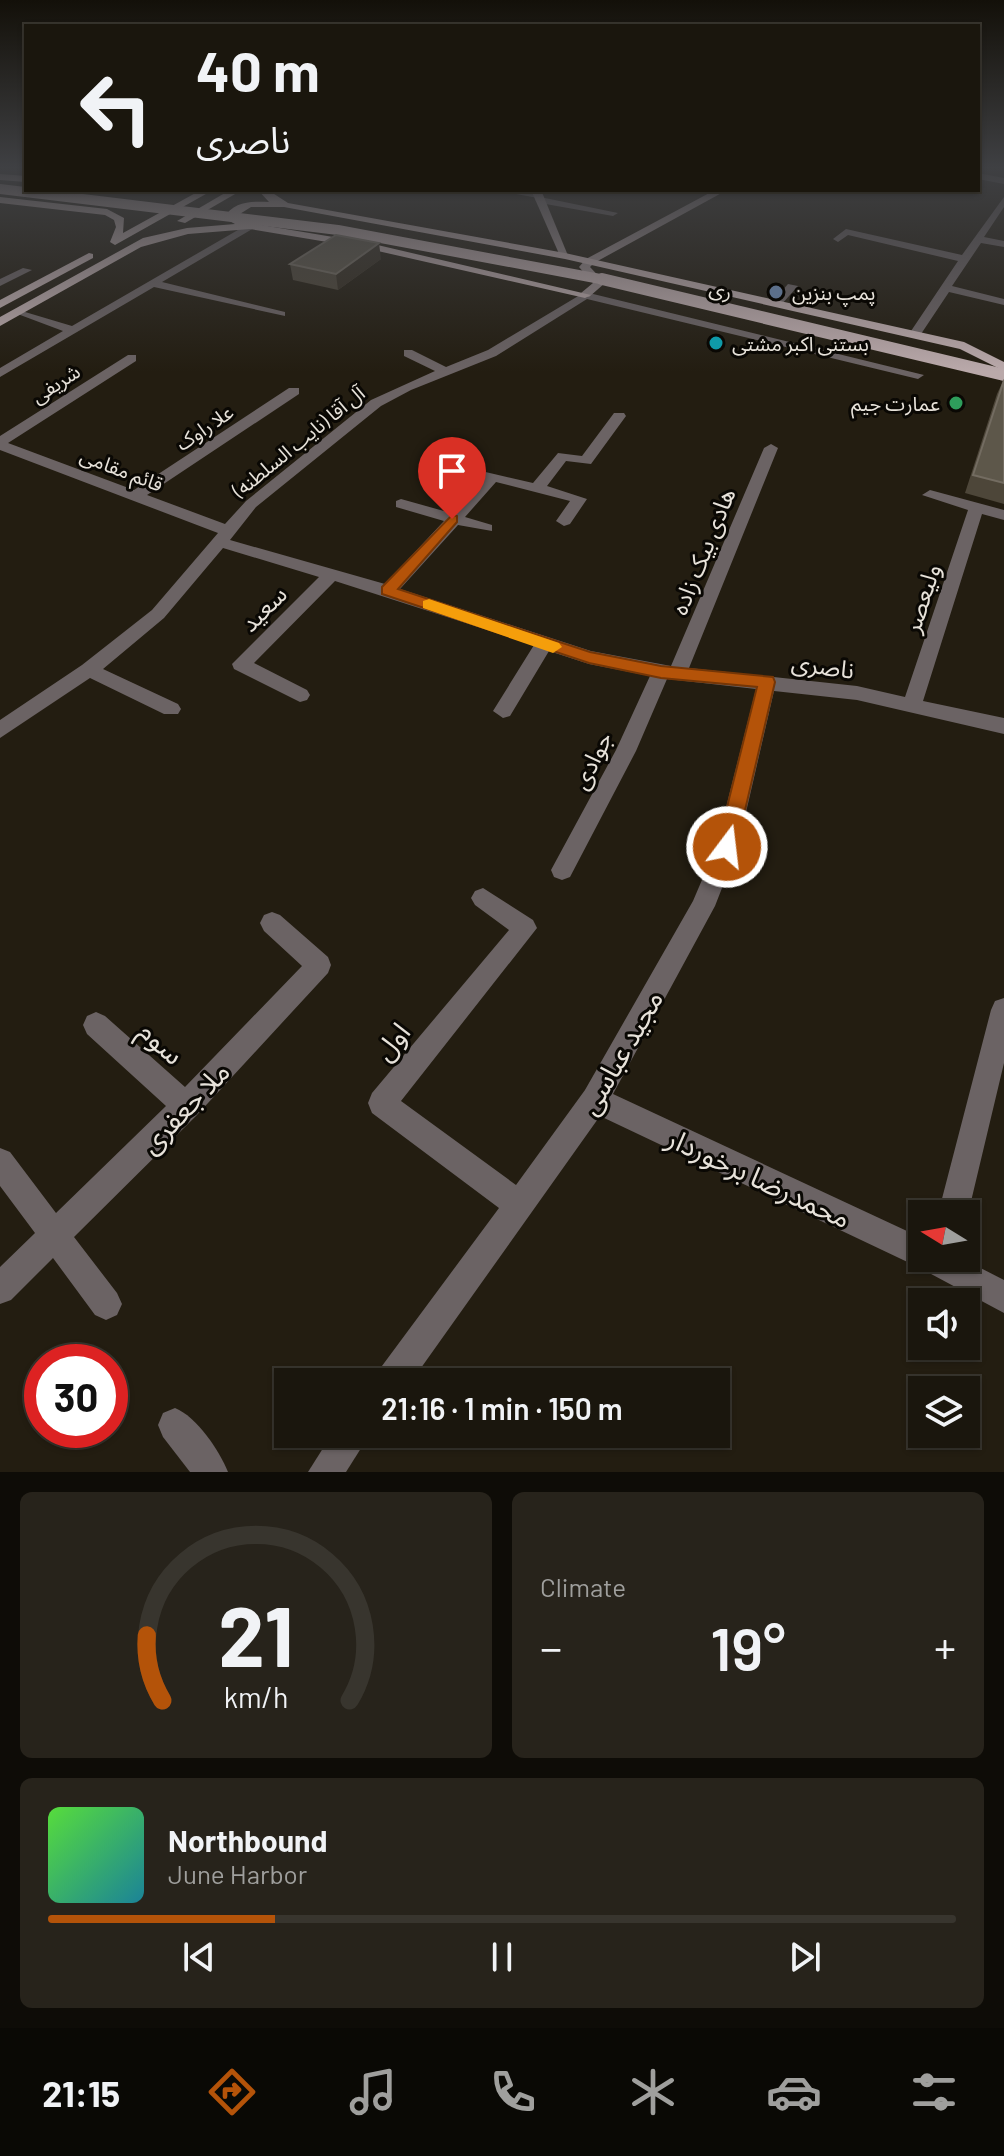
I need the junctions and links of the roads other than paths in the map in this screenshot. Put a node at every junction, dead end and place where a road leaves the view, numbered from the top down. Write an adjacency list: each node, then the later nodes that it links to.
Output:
1 (118, 235): 16 (main road)
2 (128, 235): 16 (main road)
3 (156, 235): 18 (main road)
4 (174, 235): 18 (main road)
5 (235, 235): 24 (street)
6 (302, 235): 27 (main road)
7 (358, 235): 42 (main road, ری, bridge)
8 (448, 235): 19 (main road)
9 (556, 235): 19 (main road)
10 (639, 235): 21 (main road)
11 (843, 235): 14 (street)
12 (858, 235): 20 (street)
13 (981, 235): 15 (street)
14 (838, 239)
15 (978, 239): 17 (street); 20 (street)
16 (115, 242): 30 (main road)
17 (1004, 244)
18 (135, 246): 31 (main road)
19 (565, 256): 21 (main road)
20 (965, 259): 26 (street)
21 (590, 261): 27 (main road); 29 (main road)
22 (27, 270): 23 (street)
23 (0, 283)
24 (152, 283): 32 (street); 34 (street)
25 (792, 286): 29 (street)
26 (946, 288): 28 (street); 35 (street)
27 (585, 295): 39 (street, آل آقا (نایب السلطنه)); 41 (street)
28 (1004, 302)
29 (777, 303): 35 (main road)
30 (0, 305)
31 (19, 311): 33 (main road); 34 (street)
32 (281, 314)
33 (0, 322)
34 (72, 330): 40 (street)
35 (915, 334): 38 (main road)
36 (408, 353): 39 (street)
37 (132, 358): 45 (street, شریفی)
38 (1004, 367)
39 (447, 372): 58 (street, آل آقا (نایب السلطنه))
40 (0, 373)
41 (918, 375)
42 (1004, 375)
43 (294, 391): 51 (street, علا راوک)
44 (619, 416): 49 (street)
45 (0, 444): 51 (street, قائم مقامی)
46 (771, 448): 63 (street, هادی بیک زاده)
47 (448, 465): 48 (street)
48 (493, 477): 49 (street); 55 (street)
49 (538, 487): 56 (street)
50 (930, 495): 53 (street)
51 (135, 496): 58 (street, قائم مقامی)
52 (401, 504): 55 (street)
53 (976, 508): 54 (street); 66 (street, ولیعصر)
54 (1004, 515)
55 (452, 519): 57 (street); 60 (street)
56 (564, 521)
57 (486, 528)
58 (225, 537): 59 (street, ناصری); 62 (street, آل آقا (نایب السلطنه))
59 (332, 574): 60 (street, ناصری); 65 (street, سعید)
60 (388, 591): 61 (street, ناصری)
61 (544, 644): 63 (street, ناصری); 68 (street)
62 (89, 670): 67 (street); 70 (street, آل آقا (نایب السلطنه))
63 (670, 673): 64 (street, ناصری); 71 (street, جوادی)
64 (767, 682): 66 (street, ناصری); 76 (street, مجید عباسی)
65 (300, 695)
66 (912, 704): 69 (street, ناصری)
67 (171, 709)
68 (503, 711)
69 (1004, 726)
70 (0, 730)
71 (562, 870)
72 (483, 898): 80 (street, اول)
73 (272, 923): 77 (street, ملا جعفری)
74 (1004, 1010): 79 (street)
75 (96, 1025): 77 (street, سوم)
76 (595, 1100): 80 (street, مجید عباسی); 82 (street, محمدرضا برخوردار)
77 (186, 1106): 81 (street, ملا جعفری)
78 (0, 1162): 81 (street)
79 (956, 1200)
80 (518, 1205): 87 (street, مجید عباسی)
81 (55, 1235): 84 (street, ملا جعفری); 86 (street)
82 (908, 1247)
83 (957, 1272): 85 (street, محمدرضا برخوردار)
84 (0, 1289)
85 (1004, 1297)
86 (106, 1304)
87 (401, 1368)
88 (175, 1425): 90 (street)
89 (343, 1448): 91 (street)
90 (211, 1472)
91 (325, 1472)

